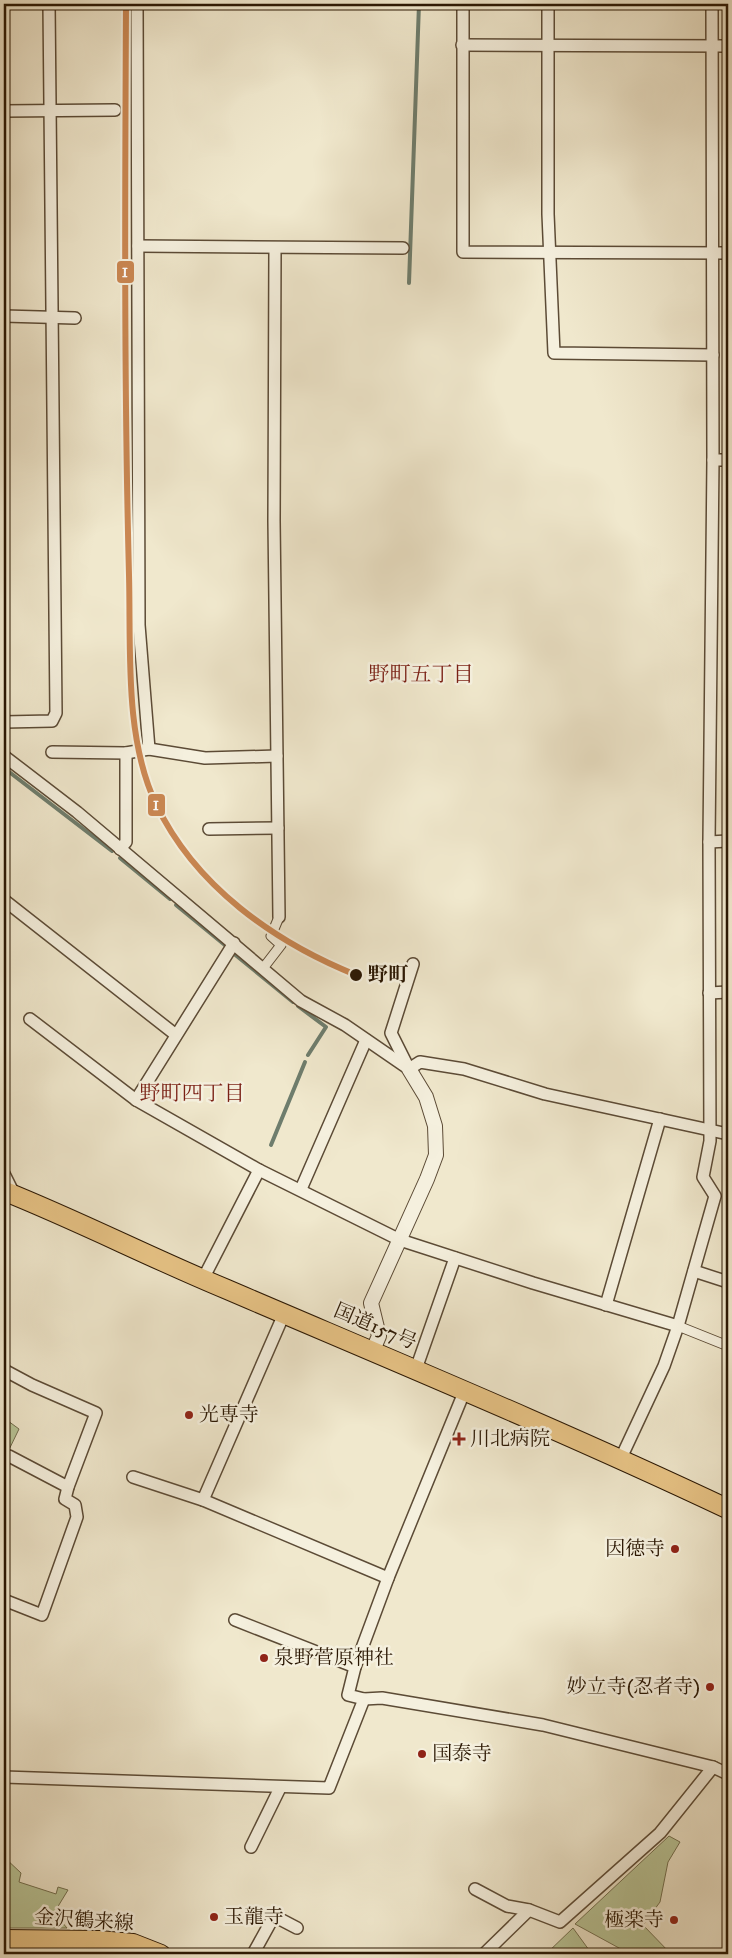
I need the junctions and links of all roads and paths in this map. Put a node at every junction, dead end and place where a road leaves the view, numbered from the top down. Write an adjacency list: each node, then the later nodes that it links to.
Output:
1 (49, 4): 10 (street)
2 (137, 4): 13 (street)
3 (462, 4): 6 (street)
4 (548, 4): 7 (street)
5 (712, 4): 8 (street)
6 (462, 45): 7 (street); 16 (street)
7 (548, 46): 8 (street); 16 (street)
8 (712, 46): 9 (street); 17 (street)
9 (728, 46)
10 (50, 110): 11 (street); 12 (street); 20 (street)
11 (115, 110)
12 (4, 111)
13 (138, 246): 14 (street); 26 (street)
14 (275, 248): 15 (street); 30 (street)
15 (403, 248)
16 (549, 252): 17 (street); 22 (street)
17 (713, 253): 18 (street); 22 (street)
18 (728, 253)
19 (4, 316): 20 (street)
20 (53, 317): 21 (street); 25 (street)
21 (75, 318)
22 (713, 355): 23 (street)
23 (714, 460): 24 (street); 34 (street)
24 (728, 460)
25 (4, 722)
26 (149, 749): 28 (street); 30 (street)
27 (52, 752): 28 (street)
28 (126, 753): 35 (street)
29 (4, 756): 35 (street)
30 (277, 756): 31 (street)
31 (278, 828): 32 (street); 37 (street)
32 (208, 829)
33 (728, 841): 34 (street)
34 (709, 842): 42 (street)
35 (120, 849): 38 (street)
36 (4, 900): 44 (street)
37 (280, 917): 40 (street)
38 (234, 943): 40 (street); 44 (street)
39 (413, 964): 46 (street)
40 (264, 967): 45 (street)
41 (728, 992): 42 (street)
42 (709, 993): 49 (street)
43 (30, 1019): 47 (street)
44 (176, 1035): 47 (street)
45 (366, 1040): 46 (street); 53 (street)
46 (409, 1069): 48 (street); 55 (street)
47 (136, 1100): 51 (street)
48 (660, 1119): 49 (street); 60 (street)
49 (710, 1129): 50 (street); 57 (street)
50 (728, 1134)
51 (259, 1170): 53 (street); 58 (street)
52 (4, 1174): 54 (street)
53 (301, 1189): 55 (street)
54 (9, 1194): 58 (highway, 国道157号)
55 (400, 1240): 56 (street); 64 (street)
56 (455, 1258): 60 (street); 65 (street)
57 (694, 1271): 59 (street); 62 (street)
58 (203, 1279): 61 (highway, 国道157号)
59 (728, 1282)
60 (606, 1305): 62 (street)
61 (284, 1314): 64 (highway, 国道157号); 72 (street)
62 (678, 1326): 63 (street); 69 (street)
63 (728, 1346)
64 (373, 1350): 65 (highway, 国道157号)
65 (416, 1369): 67 (highway, 国道157号)
66 (4, 1370): 71 (street)
67 (464, 1390): 69 (highway, 国道157号); 74 (street)
68 (9, 1456): 71 (street)
69 (621, 1458): 73 (highway, 国道157号)
70 (133, 1476): 72 (street)
71 (68, 1487): 75 (street)
72 (202, 1500): 74 (street)
73 (728, 1509)
74 (388, 1578): 77 (street)
75 (4, 1600)
76 (235, 1620): 77 (street)
77 (355, 1667): 78 (street)
78 (364, 1699): 79 (street); 82 (street)
79 (713, 1768): 80 (street); 85 (street)
80 (728, 1774)
81 (4, 1777): 82 (street)
82 (280, 1788): 83 (street)
83 (251, 1847)
84 (475, 1889): 85 (street)
85 (529, 1910): 91 (street)
86 (297, 1928): 90 (street)
87 (4, 1938): 88 (main road, 金沢鶴来線)
88 (130, 1949): 89 (main road, 金沢鶴来線)
89 (161, 1954)
90 (253, 1954)
91 (484, 1954)

